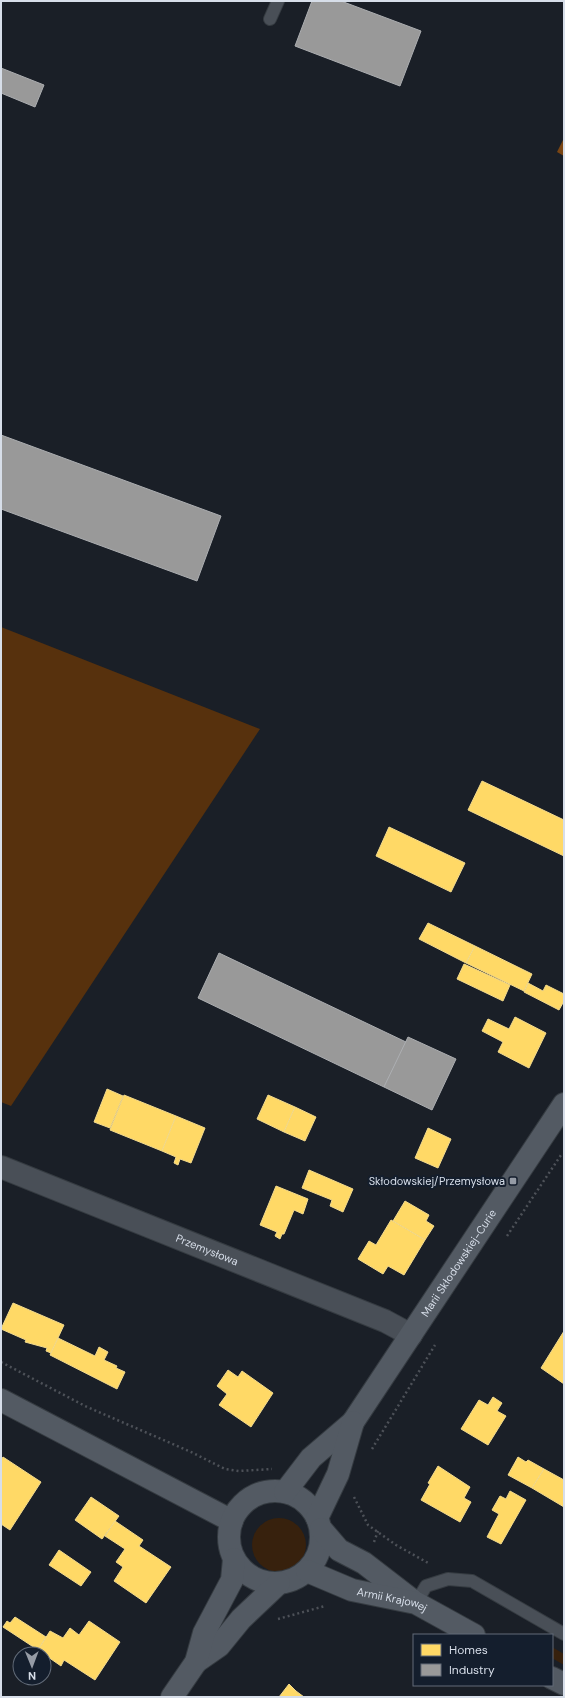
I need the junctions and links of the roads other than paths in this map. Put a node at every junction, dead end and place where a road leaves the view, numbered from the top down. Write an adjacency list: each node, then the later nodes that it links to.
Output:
1 (278, 1): 2 (lane)
2 (270, 19)
3 (564, 1104): 5 (street, Marii Skłodowskiej-Curie)
4 (1, 1167): 5 (street, Przemysłowa)
5 (411, 1335): 7 (street, Marii Skłodowskiej-Curie)
6 (1, 1400): 9 (street)
7 (353, 1422): 8 (street, Marii Skłodowskiej-Curie); 10 (street, Marii Skłodowskiej-Curie)
8 (285, 1492): 9 (street); 10 (street)
9 (232, 1521): 11 (street)
10 (319, 1524): 12 (street); 14 (street)
11 (234, 1559): 13 (street); 17 (street)
12 (307, 1571): 13 (street); 14 (street, Armii Krajowej)
13 (279, 1583): 17 (street)
14 (416, 1603): 15 (street, Armii Krajowej); 16 (lane)
15 (472, 1634)
16 (564, 1634)
17 (196, 1662): 20 (street)
18 (553, 1678): 19 (street)
19 (564, 1684)
20 (172, 1697)

